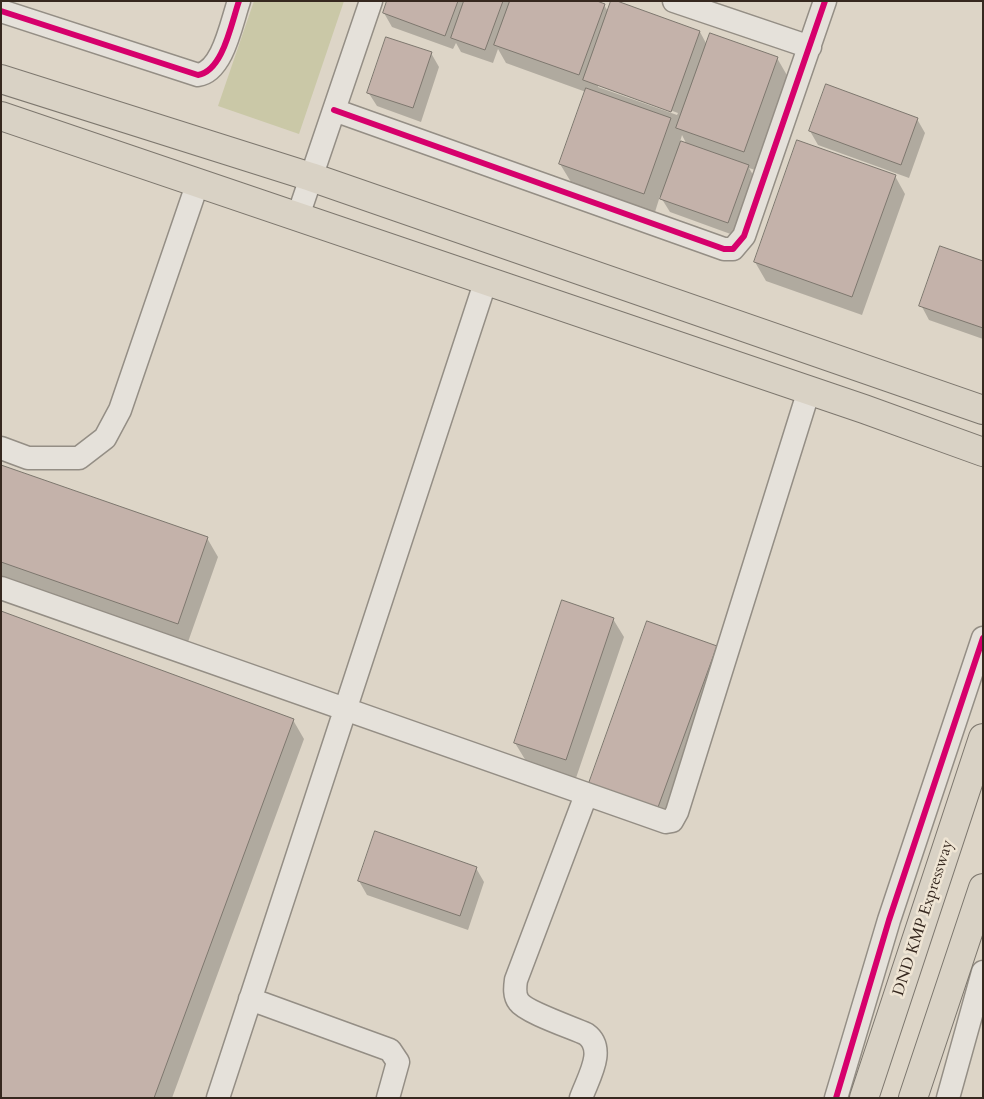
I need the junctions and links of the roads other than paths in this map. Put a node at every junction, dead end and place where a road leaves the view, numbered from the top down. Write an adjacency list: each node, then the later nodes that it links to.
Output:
1 (238, 1): 5 (street)
2 (371, 1): 8 (street)
3 (674, 1): 6 (street)
4 (824, 1): 6 (street)
5 (1, 11)
6 (810, 46): 8 (street)
7 (1, 79): 10 (main road)
8 (334, 110): 10 (street)
9 (1, 116): 11 (main road)
10 (311, 178): 12 (street); 15 (main road)
11 (198, 182): 12 (main road); 16 (street)
12 (298, 216): 13 (main road)
13 (486, 280): 14 (main road); 20 (street)
14 (810, 390): 17 (main road); 22 (street)
15 (983, 410)
16 (1, 448)
17 (983, 452)
18 (1, 588): 20 (street)
19 (983, 638): 29 (street)
20 (345, 708): 22 (street); 25 (street)
21 (983, 738): 30 (main road, DND KMP Expressway)
22 (586, 795): 28 (street)
23 (983, 888): 31 (main road)
24 (983, 972): 32 (street)
25 (250, 998): 26 (street); 27 (street)
26 (218, 1098)
27 (388, 1098)
28 (581, 1098)
29 (836, 1098)
30 (864, 1098)
31 (913, 1098)
32 (948, 1098)

